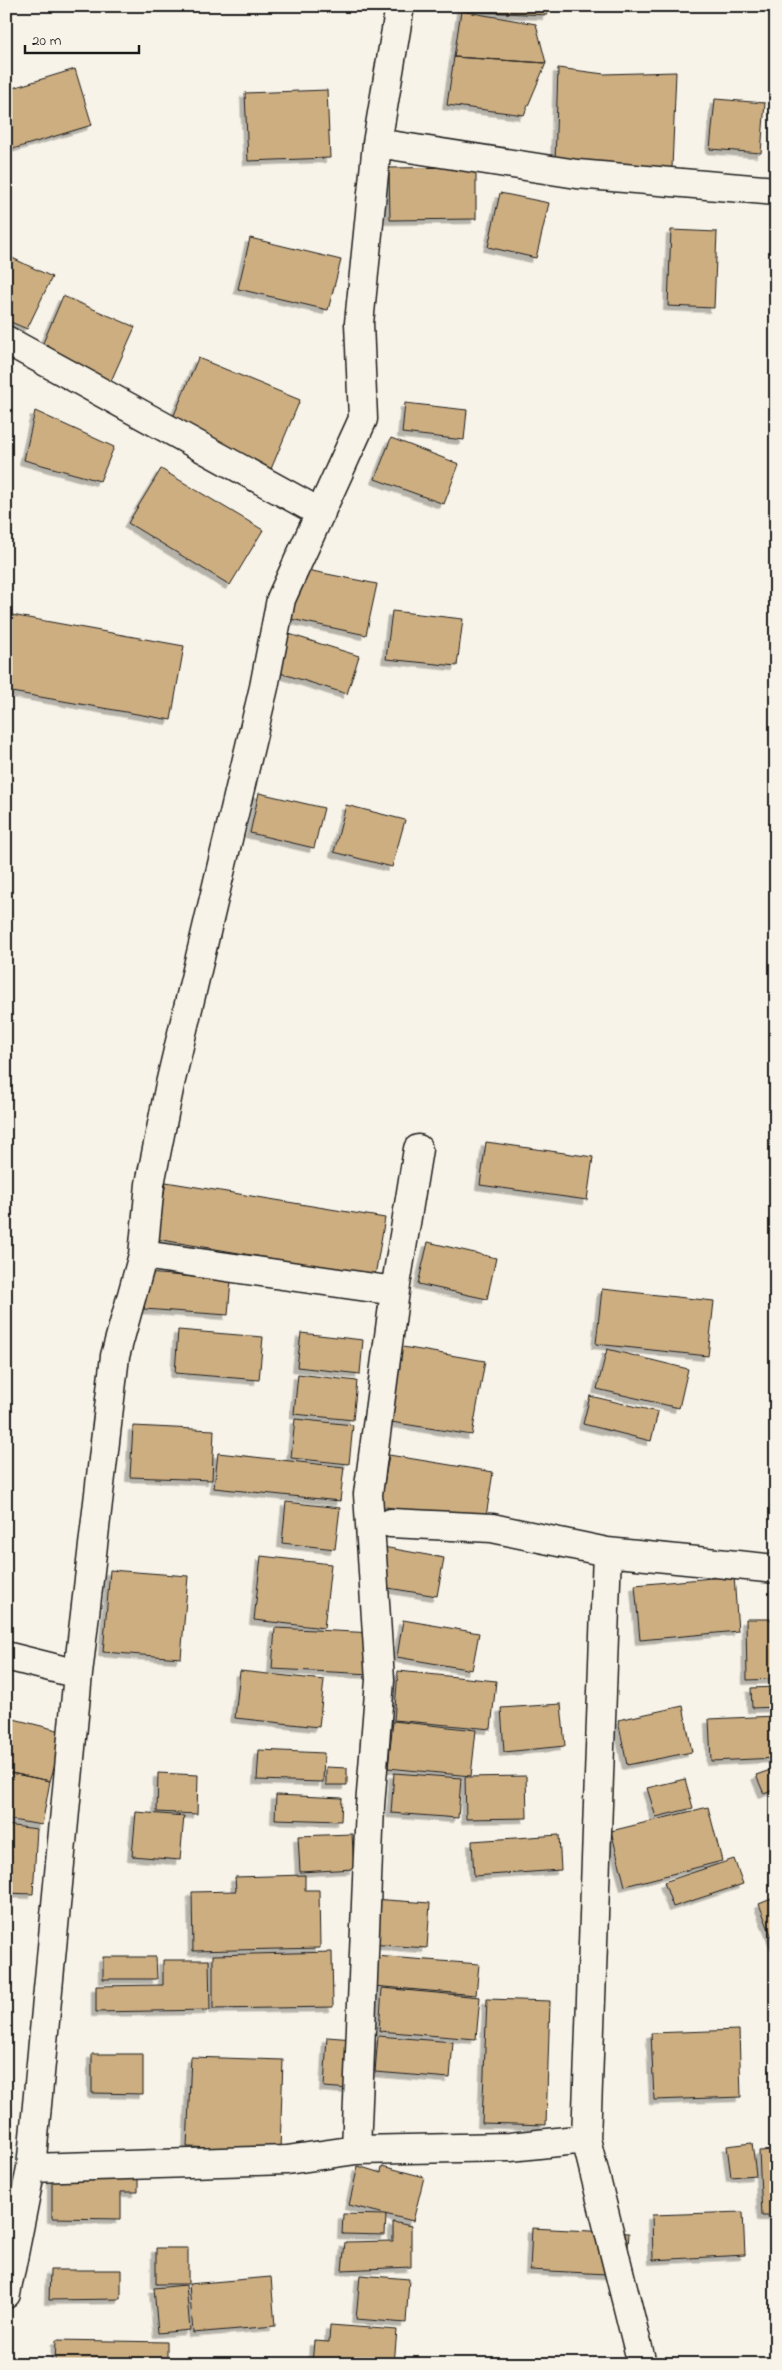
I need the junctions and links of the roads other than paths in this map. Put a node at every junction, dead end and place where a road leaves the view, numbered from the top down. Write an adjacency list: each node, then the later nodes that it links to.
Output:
1 (400, 6): 2 (street)
2 (377, 144): 3 (street); 5 (street)
3 (776, 191)
4 (6, 340): 5 (street)
5 (321, 512): 7 (street)
6 (418, 1149): 8 (street)
7 (143, 1255): 8 (street); 13 (street)
8 (395, 1291): 15 (street)
9 (391, 1524): 10 (street)
10 (607, 1552): 11 (street); 14 (street)
11 (776, 1569)
12 (6, 1656): 13 (street)
13 (78, 1674): 16 (street)
14 (586, 2139): 15 (street); 18 (street)
15 (356, 2150): 16 (street)
16 (31, 2168): 17 (street)
17 (6, 2294)
18 (642, 2364)

